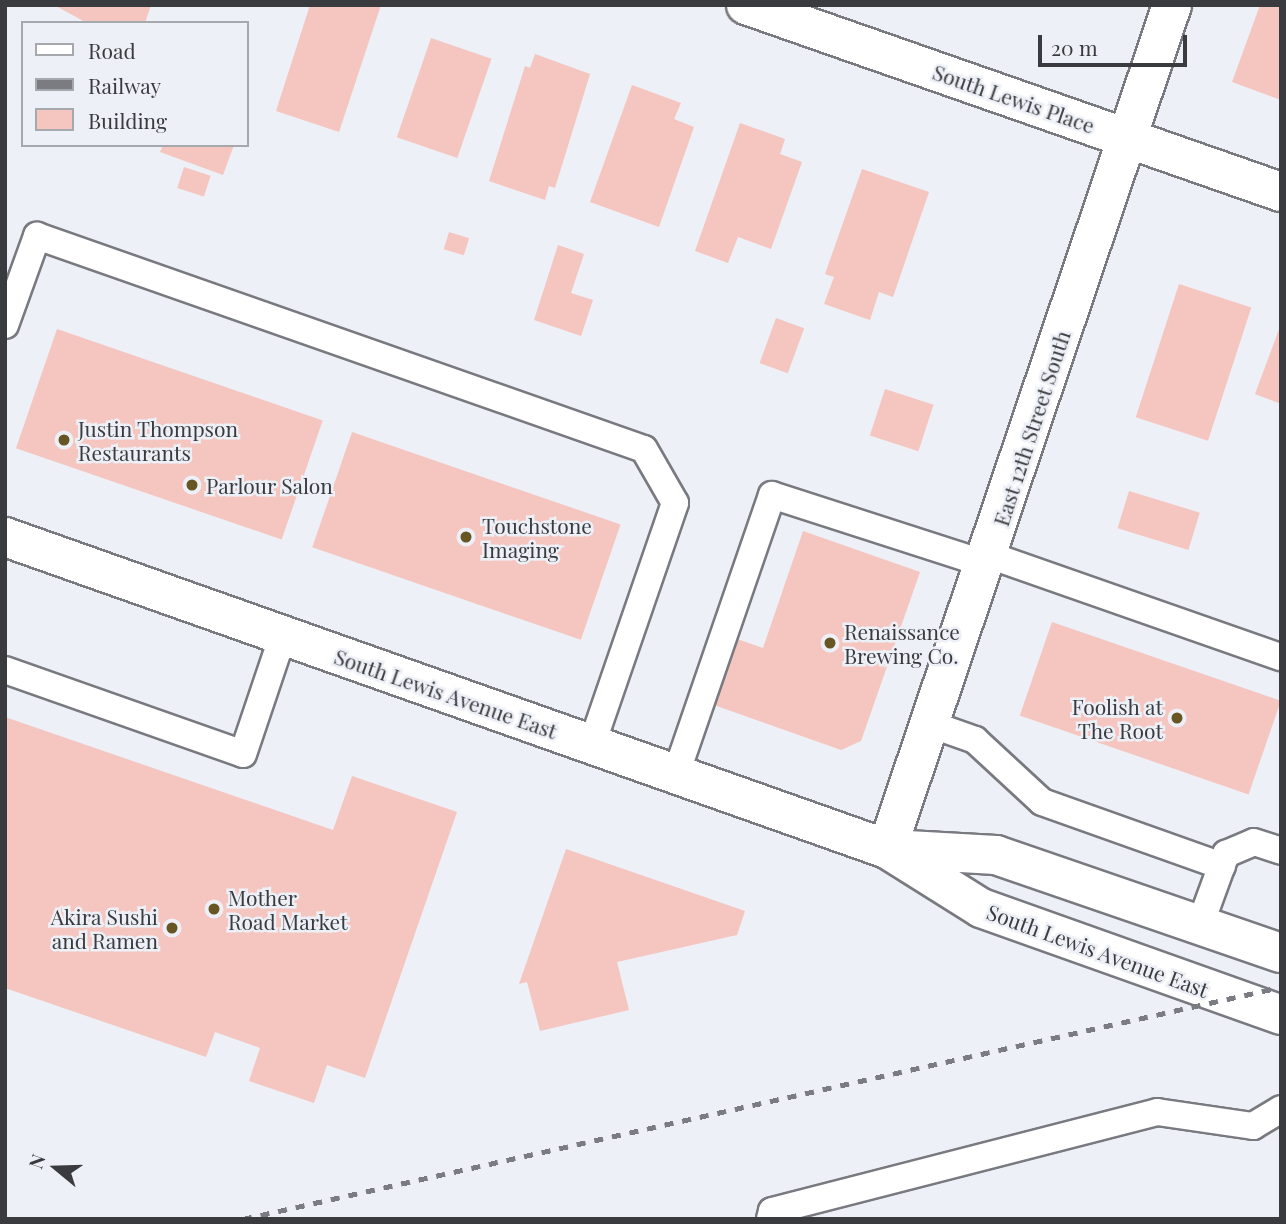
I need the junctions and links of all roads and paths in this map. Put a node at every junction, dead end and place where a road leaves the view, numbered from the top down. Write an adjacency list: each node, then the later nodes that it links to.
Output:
1 (746, 5): 3 (street, South Lewis Place)
2 (1172, 5): 3 (street, East 12th Street South)
3 (1128, 138): 4 (street, South Lewis Place); 7 (street, East 12th Street South)
4 (1281, 192)
5 (5, 325): 12 (lane)
6 (5, 537): 8 (street, South Lewis Avenue East)
7 (987, 560): 9 (lane); 11 (street, East 12th Street South); 13 (lane)
8 (283, 635): 10 (lane); 12 (street, South Lewis Avenue East)
9 (1281, 657)
10 (5, 670)
11 (930, 724): 14 (street, East 12th Street South); 16 (lane)
12 (592, 744): 13 (street, South Lewis Avenue East)
13 (676, 774): 14 (street, South Lewis Avenue East)
14 (887, 849): 17 (street, South Lewis Avenue East); 19 (street, South Lewis Avenue East)
15 (1281, 851): 16 (lane)
16 (1223, 866): 17 (lane)
17 (1200, 925): 18 (street, South Lewis Avenue East)
18 (1281, 953)
19 (1281, 1015)
20 (1281, 1109): 21 (lane)
21 (770, 1219)

